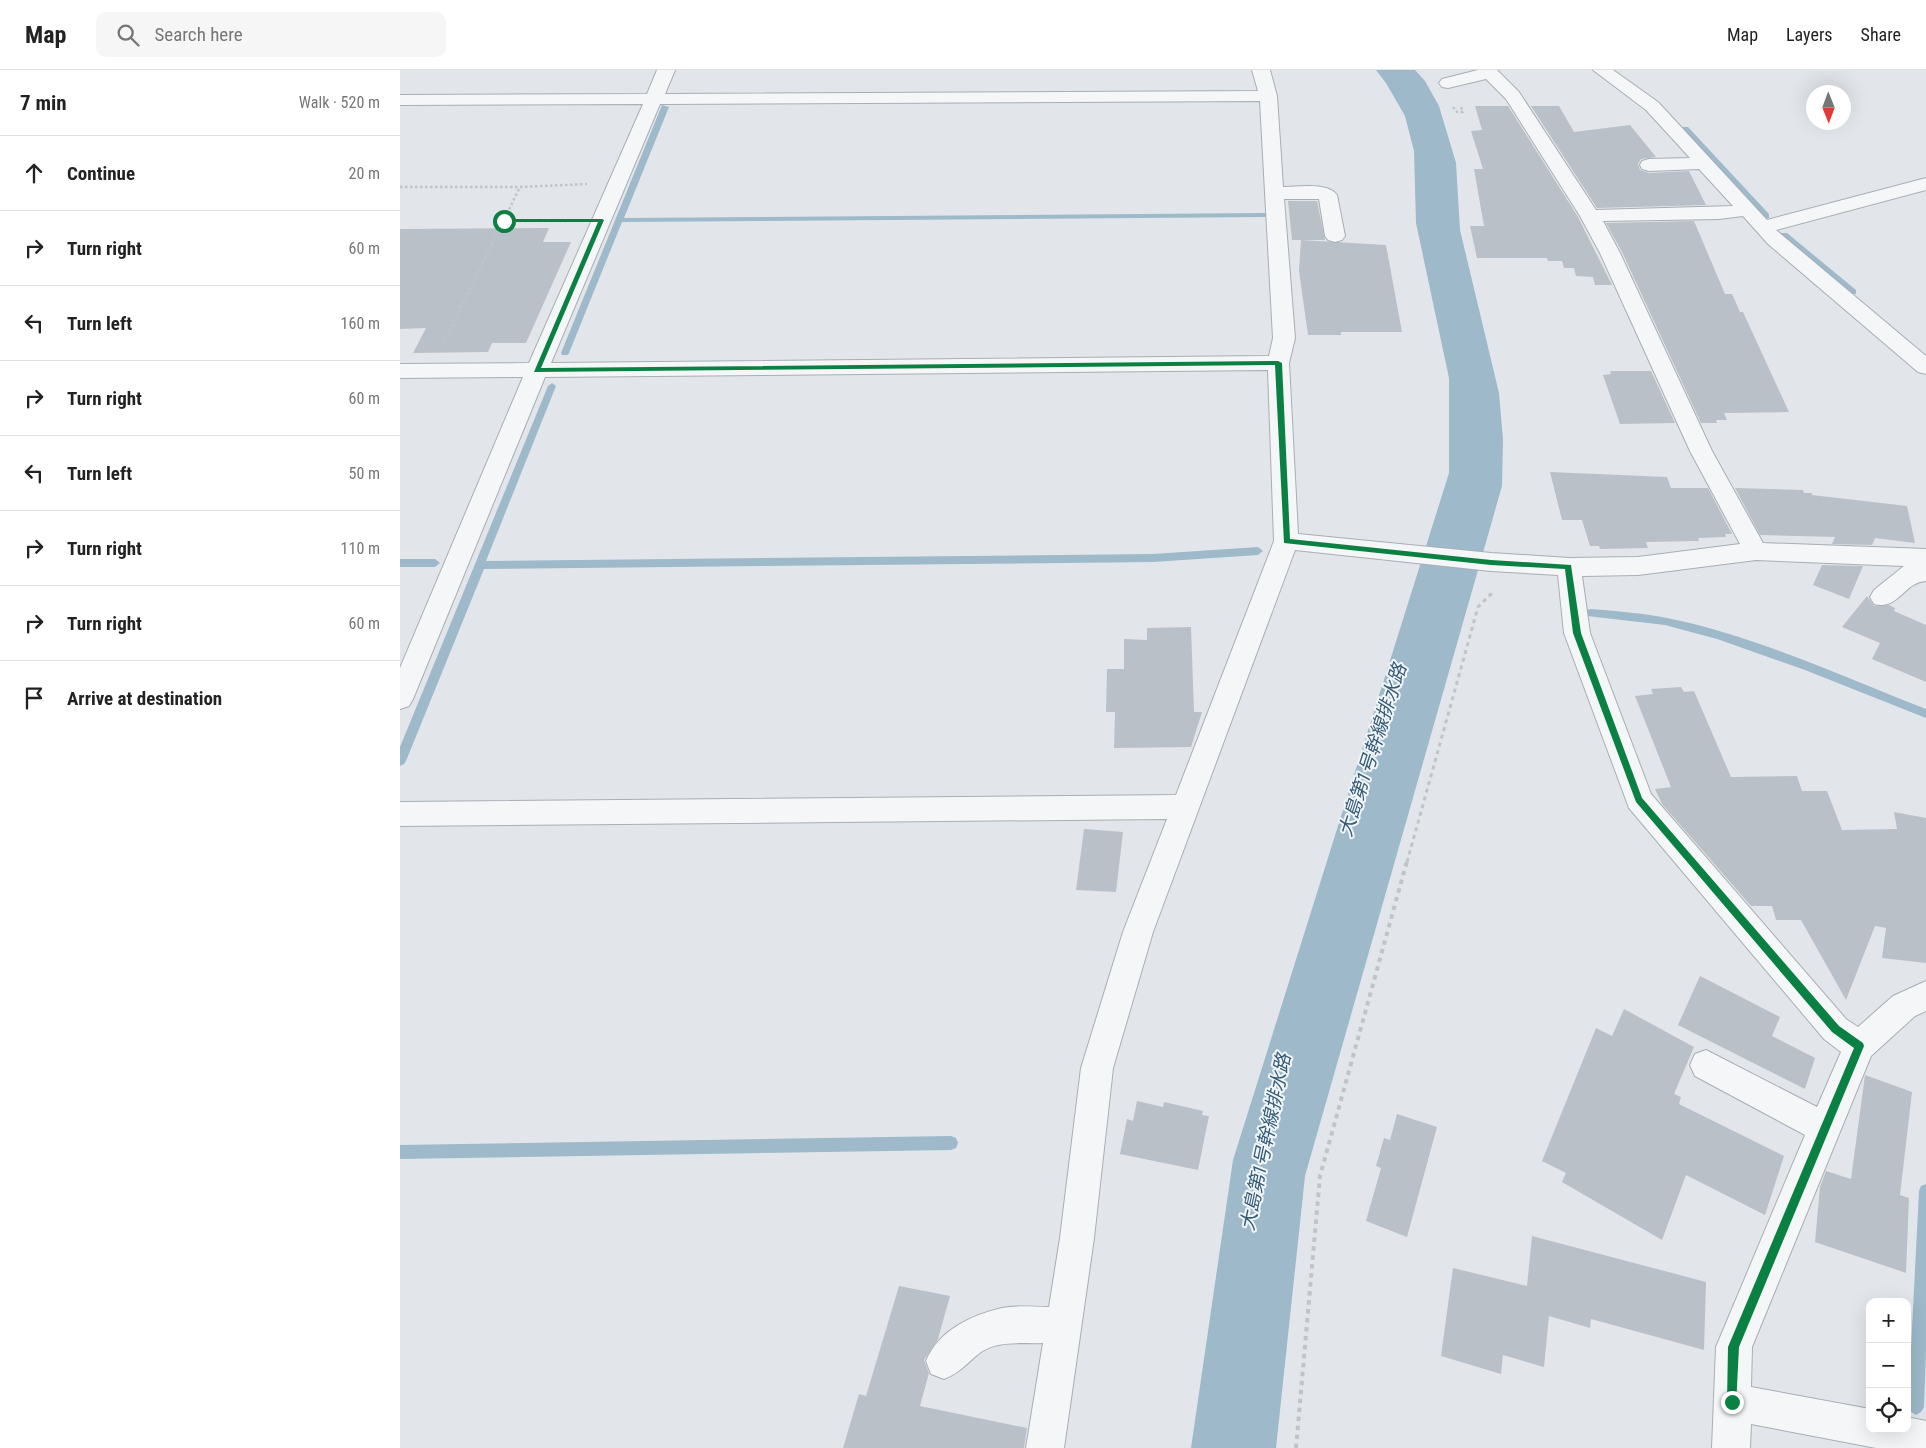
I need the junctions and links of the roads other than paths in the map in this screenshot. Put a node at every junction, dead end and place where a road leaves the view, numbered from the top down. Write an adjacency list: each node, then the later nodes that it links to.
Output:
1 (666, 70): 7 (street)
2 (1261, 70): 6 (street)
3 (1602, 70): 9 (street)
4 (1489, 71): 5 (street); 14 (street)
5 (1448, 83)
6 (1268, 96): 7 (street); 12 (street)
7 (654, 98): 8 (street); 19 (street)
8 (400, 100)
9 (1704, 163): 10 (street); 13 (street)
10 (1649, 164)
11 (1926, 184): 15 (street)
12 (1275, 193): 16 (street); 17 (street)
13 (1748, 210): 14 (street); 15 (street)
14 (1590, 216): 22 (street)
15 (1764, 227): 18 (street)
16 (1335, 236)
17 (1278, 363): 19 (street); 21 (street)
18 (1926, 367)
19 (537, 370): 20 (street); 27 (street)
20 (400, 371)
21 (1286, 542): 24 (street); 28 (street)
22 (1756, 551): 23 (street); 24 (street)
23 (1926, 558)
24 (1569, 566): 31 (street)
25 (1926, 572): 26 (street)
26 (1883, 597)
27 (400, 699)
28 (1184, 808): 29 (street); 34 (street)
29 (400, 814)
30 (1926, 995): 31 (street)
31 (1859, 1046): 33 (street)
32 (1706, 1065): 33 (street)
33 (1825, 1128): 36 (street)
34 (1064, 1325): 35 (street); 40 (street)
35 (944, 1361)
36 (1732, 1402): 37 (street); 41 (street)
37 (1866, 1427)
38 (1894, 1433): 39 (street)
39 (1926, 1440)
40 (1045, 1448)
41 (1731, 1448)

